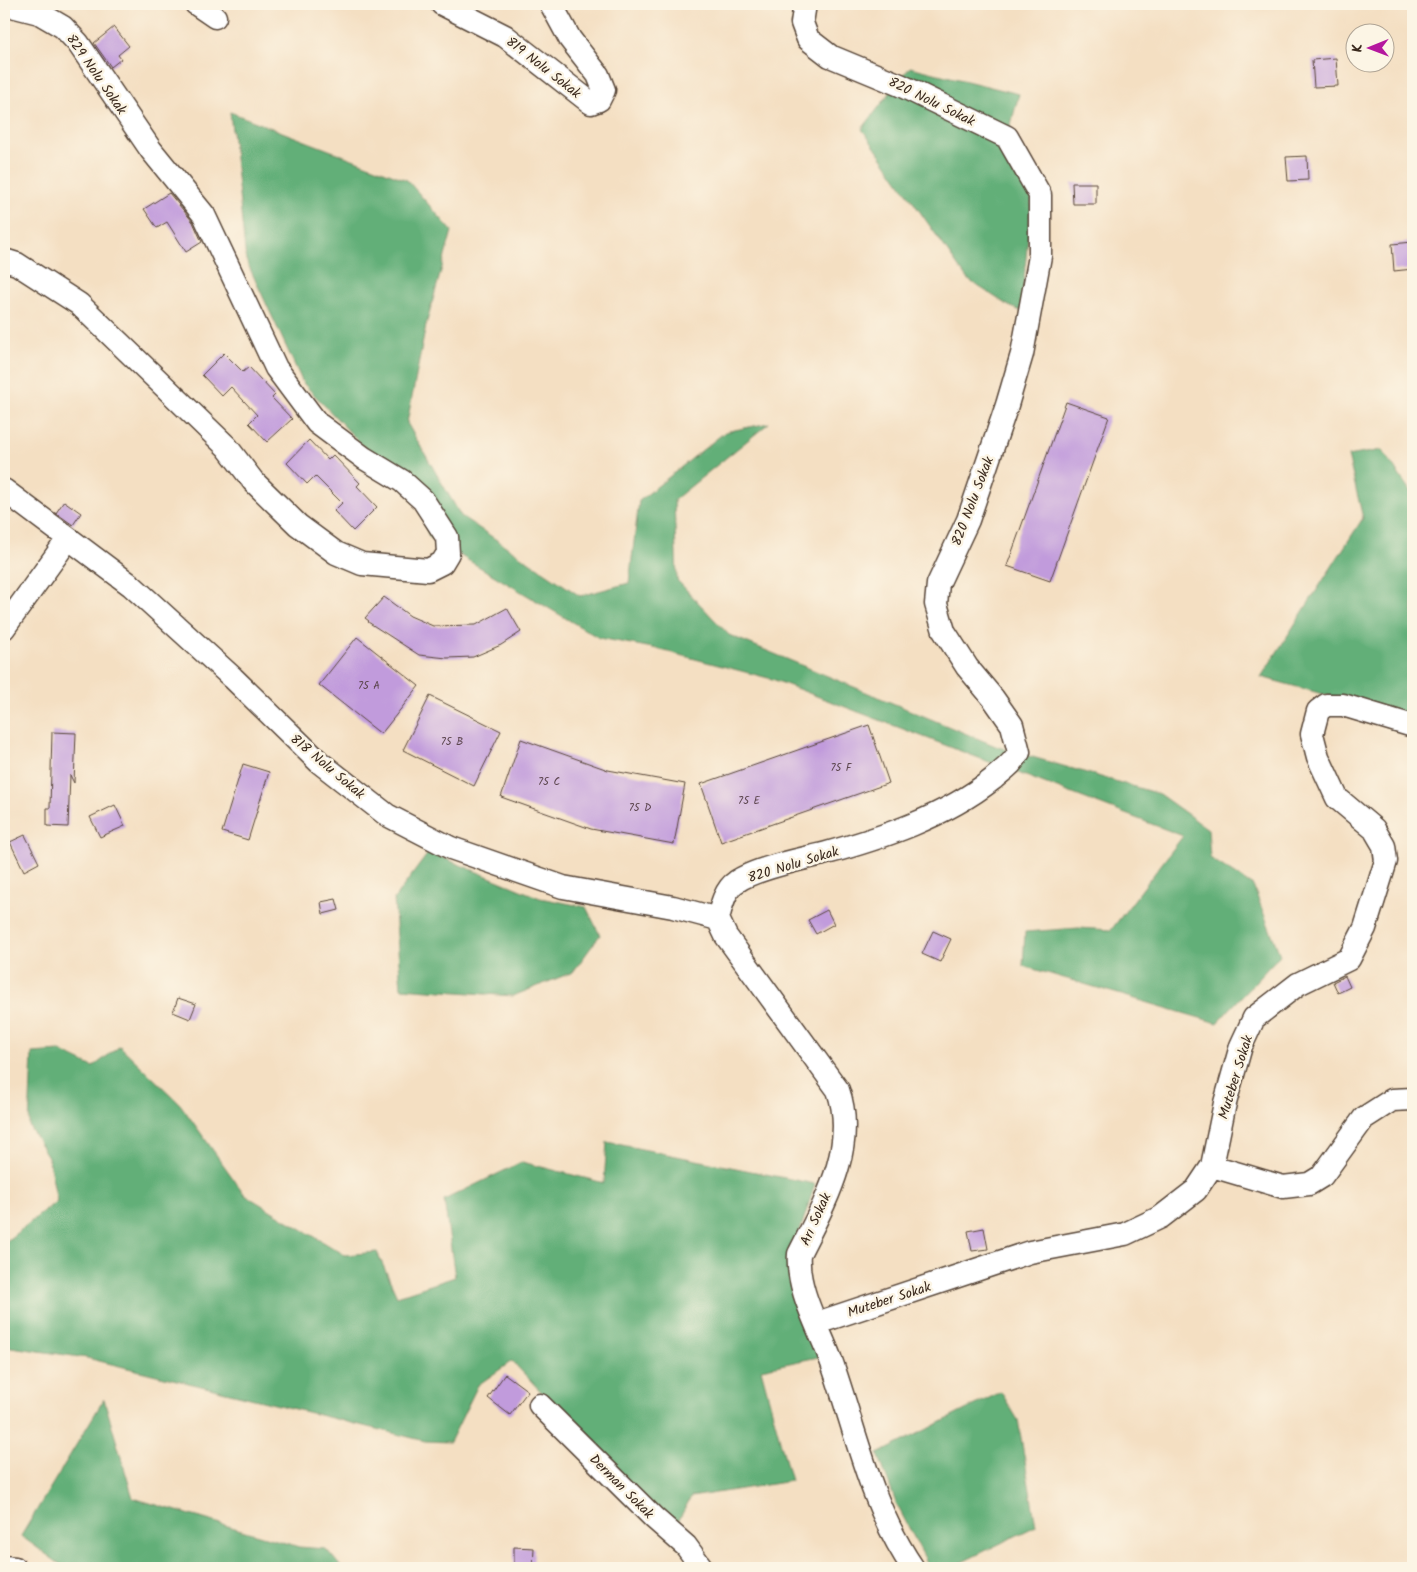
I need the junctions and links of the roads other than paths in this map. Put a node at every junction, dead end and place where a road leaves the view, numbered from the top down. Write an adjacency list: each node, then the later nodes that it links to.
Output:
1 (4, 4): 7 (street, 829 Nolu Sokak)
2 (196, 4): 6 (street)
3 (442, 4): 4 (street, 819 Nolu Sokak)
4 (551, 4)
5 (805, 4): 12 (street, 820 Nolu Sokak)
6 (215, 17)
7 (4, 260)
8 (4, 490): 9 (street, 818 Nolu Sokak)
9 (68, 539): 10 (street); 12 (street, 818 Nolu Sokak)
10 (4, 628)
11 (1413, 726): 14 (street, Muteber Sokak)
12 (718, 919): 15 (street, Arı Sokak)
13 (1413, 1099): 14 (street)
14 (1212, 1166): 15 (street, Muteber Sokak)
15 (817, 1323): 20 (street, Arı Sokak)
16 (540, 1405): 19 (street, Derman Sokak)
17 (4, 1567): 18 (street)
18 (15, 1568)
19 (702, 1568)
20 (913, 1568)

